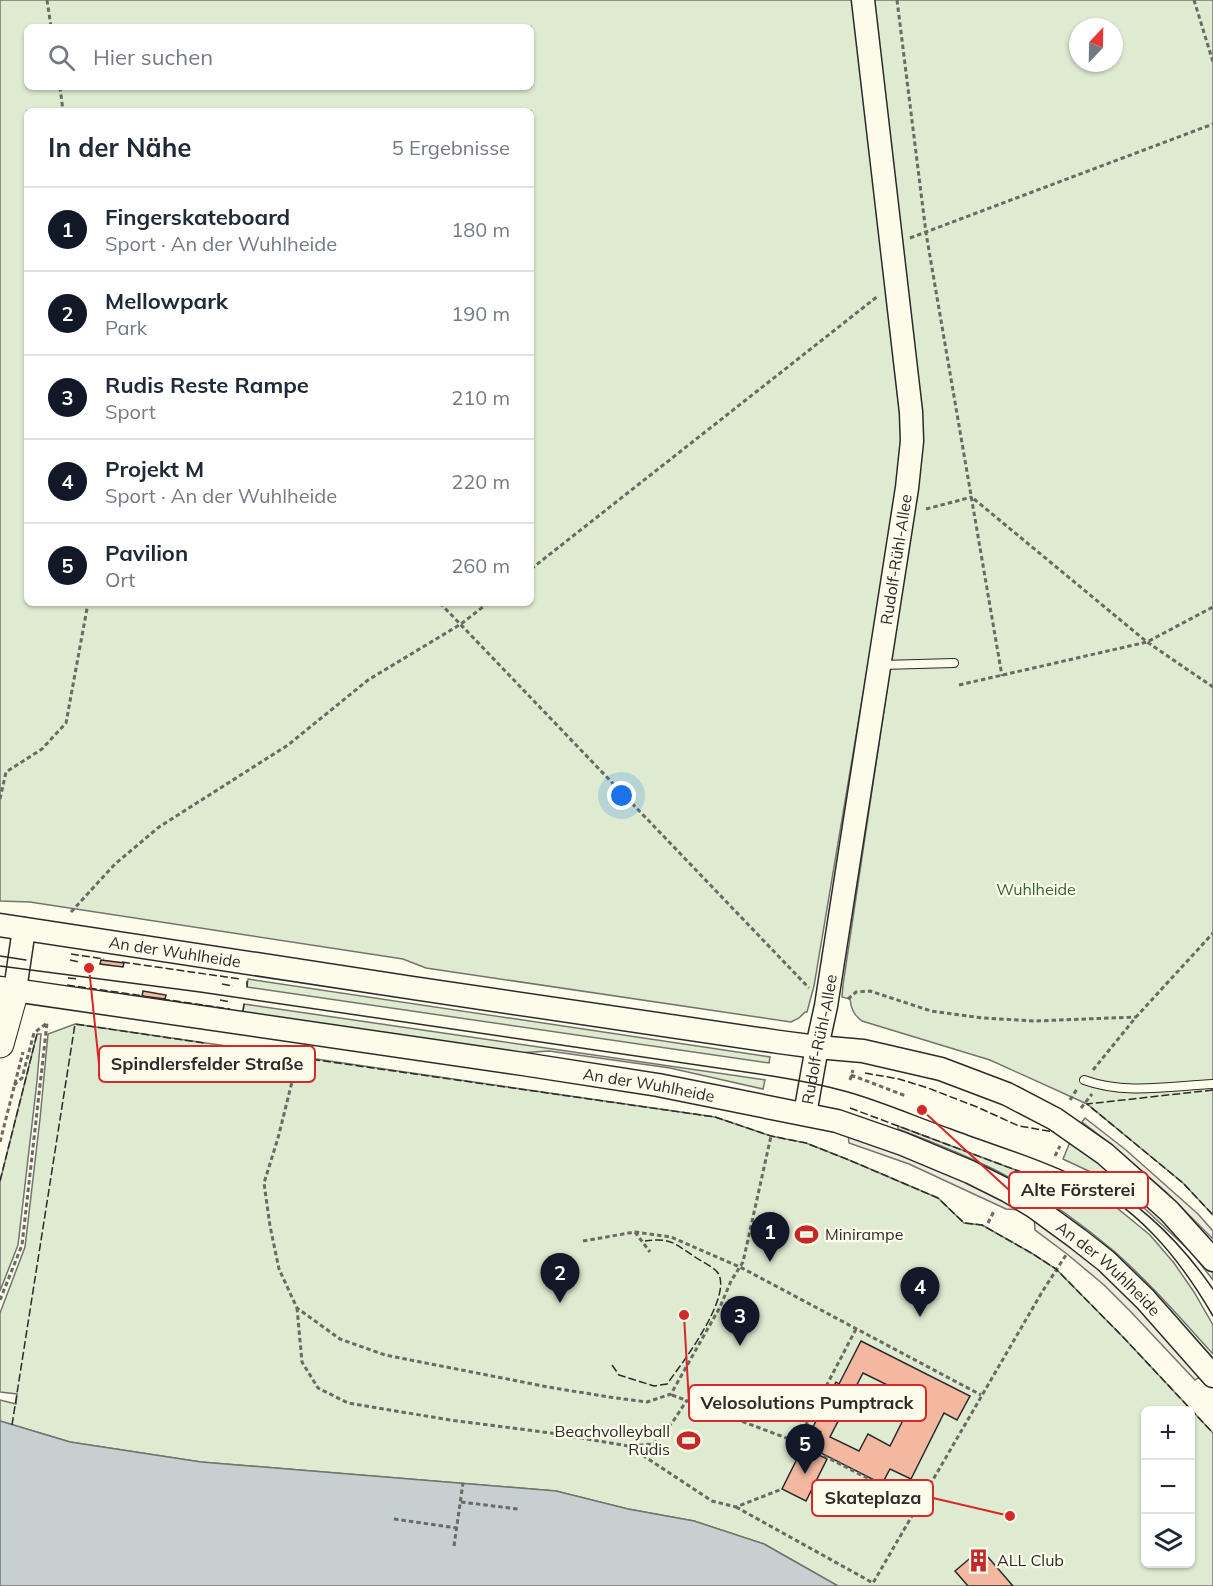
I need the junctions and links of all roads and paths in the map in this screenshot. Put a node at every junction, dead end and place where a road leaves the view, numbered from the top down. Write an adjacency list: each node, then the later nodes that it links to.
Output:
1 (46, 0): 5 (path)
2 (863, 0): 11 (main road, Rudolf-Rühl-Allee)
3 (897, 0): 10 (path)
4 (1194, 0): 6 (path)
5 (50, 24)
6 (1213, 62)
7 (60, 90): 8 (path)
8 (63, 108)
9 (1213, 124): 10 (path)
10 (926, 233): 11 (path); 13 (path)
11 (891, 244): 12 (main road, Rudolf-Rühl-Allee)
12 (896, 282): 15 (path); 23 (main road, Rudolf-Rühl-Allee)
13 (972, 498): 14 (path); 21 (path); 24 (path)
14 (926, 508)
15 (534, 567)
16 (86, 606): 27 (path)
17 (443, 606): 20 (path)
18 (484, 606): 20 (path)
19 (1213, 607): 21 (path)
20 (461, 624): 28 (path); 34 (path)
21 (1147, 642): 24 (path); 26 (path)
22 (954, 663): 23 (lane)
23 (880, 665): 34 (main road, Rudolf-Rühl-Allee)
24 (1002, 676): 25 (path)
25 (959, 685)
26 (1213, 687)
27 (0, 799)
28 (70, 912)
29 (0, 925): 30 (main road, An der Wuhlheide)
30 (24, 929): 32 (main road); 36 (main road, An der Wuhlheide)
31 (1213, 933): 35 (path)
32 (7, 989): 37 (highway); 46 (main road, An der Wuhlheide)
33 (848, 999): 35 (path)
34 (826, 1006): 36 (main road, Rudolf-Rühl-Allee)
35 (1136, 1017): 40 (path)
36 (816, 1047): 46 (main road, Rudolf-Rühl-Allee); 57 (main road, An der Wuhlheide)
37 (11, 1048): 42 (path)
38 (299, 1054): 60 (path)
39 (853, 1070): 44 (path)
40 (1084, 1080): 41 (lane)
41 (1213, 1084)
42 (13, 1086): 48 (path); 59 (path)
43 (1077, 1090): 45 (path)
44 (906, 1096)
45 (1070, 1100)
46 (805, 1114): 54 (main road, An der Wuhlheide)
47 (771, 1136): 58 (path)
48 (0, 1142)
49 (1048, 1171): 50 (path)
50 (1038, 1196)
51 (994, 1211): 52 (path)
52 (988, 1222)
53 (635, 1232): 55 (path); 56 (path); 58 (path)
54 (1078, 1239): 62 (main road, An der Wuhlheide); 64 (path)
55 (583, 1241)
56 (650, 1252)
57 (1213, 1260)
58 (740, 1268): 61 (path); 63 (path)
59 (0, 1300)
60 (297, 1308): 63 (path); 67 (path)
61 (856, 1329): 64 (path); 66 (path)
62 (1213, 1376)
63 (671, 1394): 65 (path)
64 (981, 1395): 71 (path)
65 (687, 1400): 66 (path); 67 (path)
66 (797, 1442): 71 (path)
67 (628, 1446): 72 (path)
68 (464, 1483): 70 (path)
69 (782, 1489): 72 (path)
70 (461, 1502): 73 (path); 75 (path)
71 (918, 1504): 72 (path)
72 (736, 1507)
73 (518, 1509)
74 (394, 1519): 75 (path)
75 (457, 1528): 76 (path)
76 (454, 1546)

